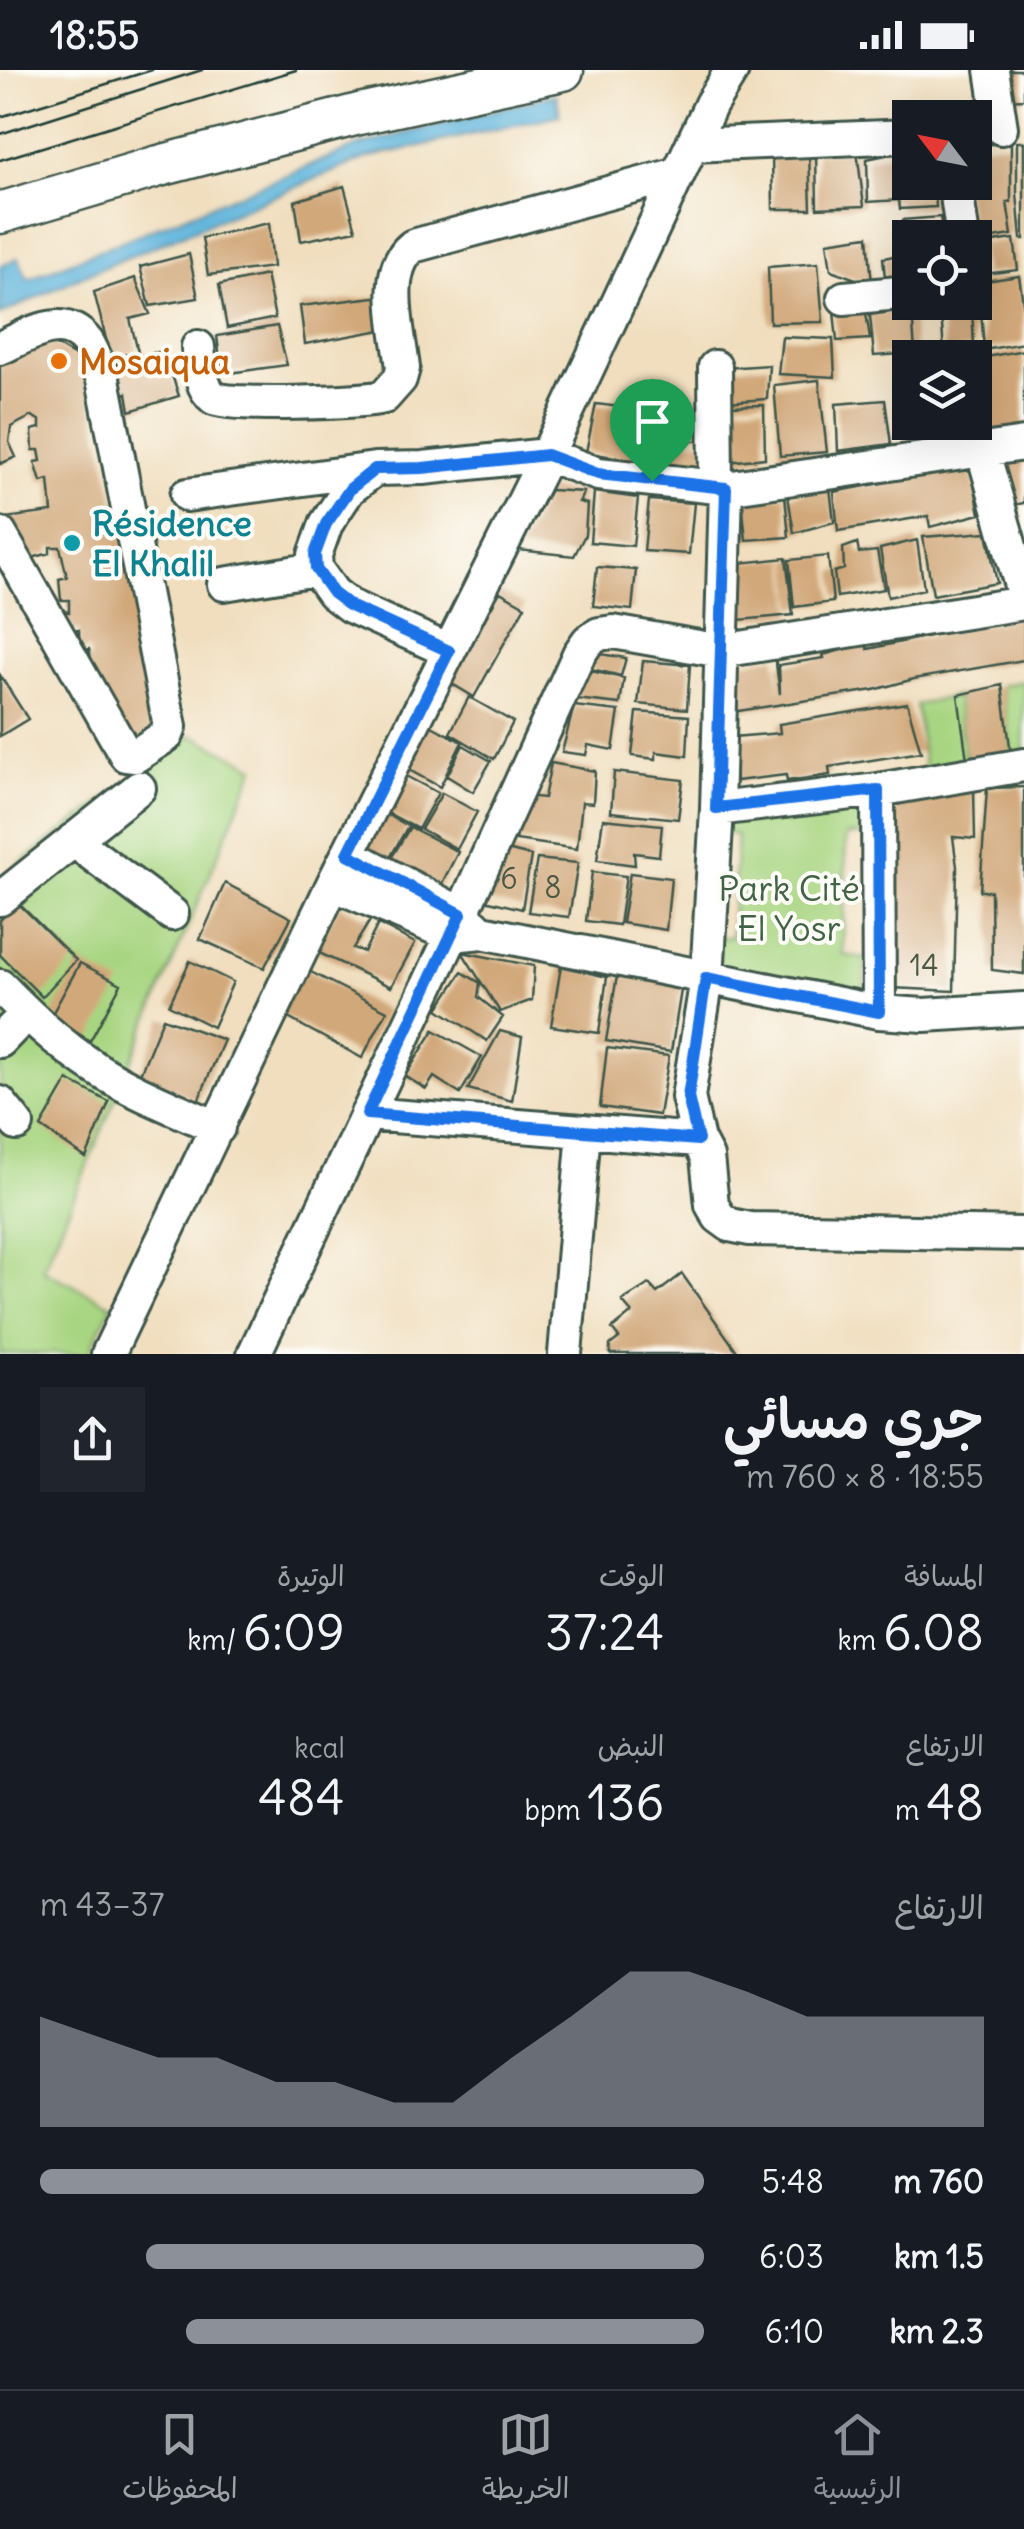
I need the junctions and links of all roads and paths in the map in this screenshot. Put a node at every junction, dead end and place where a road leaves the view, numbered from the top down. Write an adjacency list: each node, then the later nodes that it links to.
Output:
1 (464, 70): 10 (main road)
2 (563, 70): 11 (main road)
3 (720, 70): 6 (street)
4 (732, 70): 6 (street)
5 (992, 70): 7 (street)
6 (711, 104): 9 (street)
7 (1000, 128)
8 (892, 138): 9 (street)
9 (685, 159): 14 (street); 19 (street)
10 (0, 194)
11 (0, 213)
12 (892, 294): 13 (street)
13 (844, 298)
14 (198, 347)
15 (0, 348): 23 (street)
16 (714, 367): 21 (street)
17 (1024, 444): 18 (street)
18 (983, 452): 21 (street); 26 (street)
19 (547, 455): 20 (street); 21 (street); 28 (street)
20 (375, 469): 22 (street); 24 (street)
21 (721, 488): 29 (street)
22 (187, 495)
23 (0, 534)
24 (316, 569): 25 (street); 28 (street)
25 (224, 584)
26 (1024, 596)
27 (1024, 604): 29 (street)
28 (449, 651): 35 (street)
29 (721, 651): 33 (street); 38 (street)
30 (1024, 764): 32 (street)
31 (139, 788): 34 (street)
32 (878, 790): 33 (street); 42 (street)
33 (716, 808): 39 (street)
34 (74, 840): 36 (street); 37 (street)
35 (340, 869): 38 (street); 46 (street)
36 (0, 900)
37 (172, 914)
38 (465, 927): 39 (street); 45 (street)
39 (706, 978): 42 (street); 48 (street)
40 (0, 986): 43 (street)
41 (1024, 1009): 42 (street)
42 (879, 1012)
43 (27, 1013): 44 (street); 46 (street)
44 (0, 1040)
45 (367, 1114): 47 (street); 50 (street)
46 (218, 1128): 51 (street)
47 (584, 1131): 48 (street); 52 (street)
48 (698, 1140): 49 (street)
49 (1024, 1234)
50 (262, 1353)
51 (108, 1354)
52 (566, 1354)

